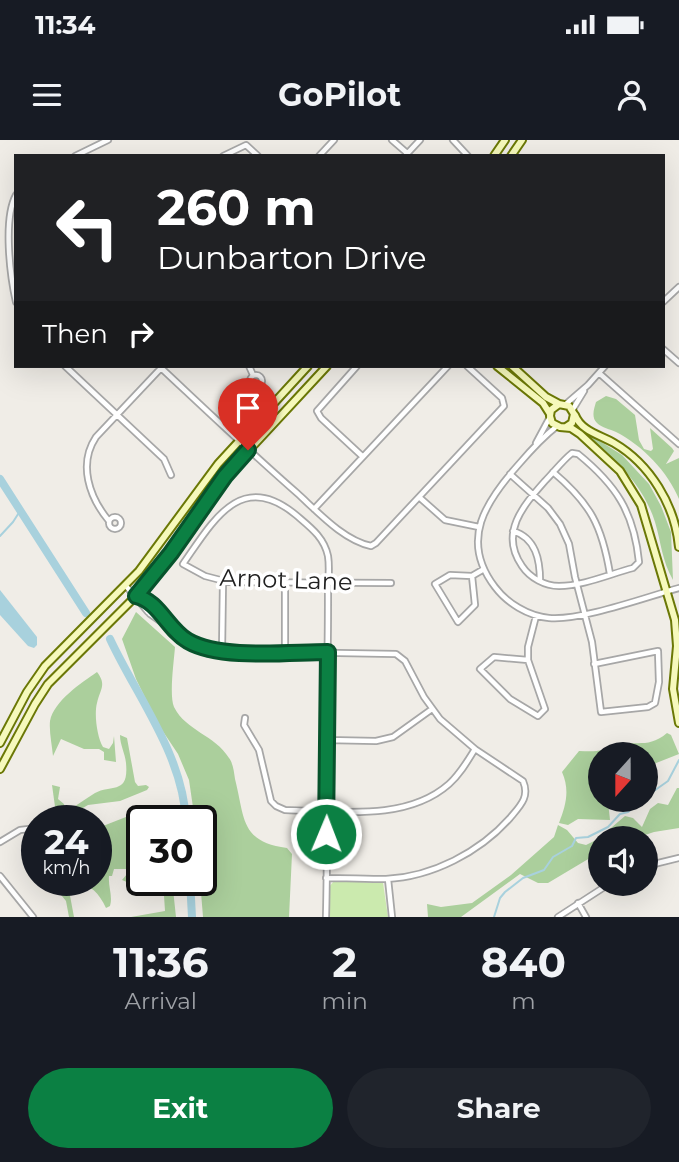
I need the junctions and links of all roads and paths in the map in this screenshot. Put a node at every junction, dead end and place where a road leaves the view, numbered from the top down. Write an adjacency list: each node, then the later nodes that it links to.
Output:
1 (108, 140): 6 (street)
2 (334, 140): 11 (street)
3 (392, 140): 12 (street)
4 (420, 140): 13 (street)
5 (453, 140): 14 (street)
6 (93, 147): 7 (street); 8 (street)
7 (79, 154)
8 (96, 154)
9 (227, 154): 10 (street)
10 (256, 154)
11 (321, 154)
12 (405, 154)
13 (407, 154)
14 (466, 154)
15 (14, 199): 16 (street)
16 (14, 282)
17 (679, 287): 18 (street)
18 (665, 300)
19 (665, 351): 20 (street)
20 (679, 363)
21 (67, 368): 38 (street)
22 (159, 368): 38 (street)
23 (163, 368): 42 (street)
24 (250, 368): 34 (street)
25 (306, 368): 42 (main road)
26 (325, 368): 45 (main road)
27 (355, 368): 46 (street)
28 (447, 368): 46 (street)
29 (469, 368): 51 (street)
30 (499, 368): 39 (main road)
31 (514, 368): 36 (main road)
32 (603, 368): 33 (street)
33 (598, 373): 35 (street); 43 (street)
34 (253, 375)
35 (588, 385): 36 (street); 37 (street)
36 (563, 404): 37 (main road); 39 (main road)
37 (573, 412): 41 (main road); 56 (main road)
38 (117, 415): 49 (street); 53 (street)
39 (550, 415): 40 (main road); 44 (street)
40 (557, 426): 41 (main road); 44 (street)
41 (566, 427): 68 (main road)
42 (238, 440): 45 (street); 66 (main road)
43 (679, 444)
44 (534, 447): 48 (street)
45 (248, 450): 52 (street); 69 (main road)
46 (362, 456): 52 (street)
47 (554, 472): 50 (street); 58 (street); 58 (street)
48 (510, 474): 50 (street); 54 (street)
49 (171, 475)
50 (534, 494): 55 (street); 65 (street)
51 (419, 497): 52 (street); 54 (street)
52 (314, 509)
53 (109, 521)
54 (479, 527): 57 (street)
55 (513, 531): 61 (street); 61 (street)
56 (679, 547)
57 (484, 569): 59 (street); 72 (street)
58 (610, 574): 65 (street)
59 (472, 576): 59 (street)
60 (223, 581): 62 (street, Arnot Lane); 63 (street, Arnot Lane); 75 (street)
61 (540, 581): 65 (street)
62 (285, 582): 63 (street, Arnot Lane); 76 (street)
63 (328, 583): 64 (street, Arnot Lane); 77 (street)
64 (391, 583)
65 (576, 583): 71 (street)
66 (126, 586): 69 (street); 84 (main road)
67 (679, 588): 68 (street)
68 (667, 592): 71 (street); 82 (main road)
69 (136, 596): 70 (street); 74 (street); 86 (main road)
70 (142, 607): 73 (street); 73 (street)
71 (584, 614): 72 (street); 79 (street)
72 (536, 616): 78 (street)
73 (156, 619): 74 (street)
74 (173, 630): 75 (street)
75 (222, 651): 76 (street)
76 (285, 652): 77 (street)
77 (328, 652): 80 (street); 83 (street)
78 (528, 660): 78 (street)
79 (594, 664): 79 (street)
80 (432, 709): 83 (street); 85 (street)
81 (245, 718): 87 (street)
82 (679, 723)
83 (327, 740): 87 (street)
84 (0, 743)
85 (475, 749): 87 (street); 94 (street)
86 (0, 769)
87 (327, 810): 93 (street)
88 (21, 830): 89 (street)
89 (0, 842)
90 (679, 858): 91 (street)
91 (658, 863)
92 (0, 876): 97 (street)
93 (326, 878): 94 (street); 98 (street)
94 (388, 879): 99 (street)
95 (590, 896): 96 (street)
96 (578, 903): 100 (street); 101 (street)
97 (33, 917)
98 (326, 917)
99 (392, 917)
100 (558, 917)
101 (586, 917)

